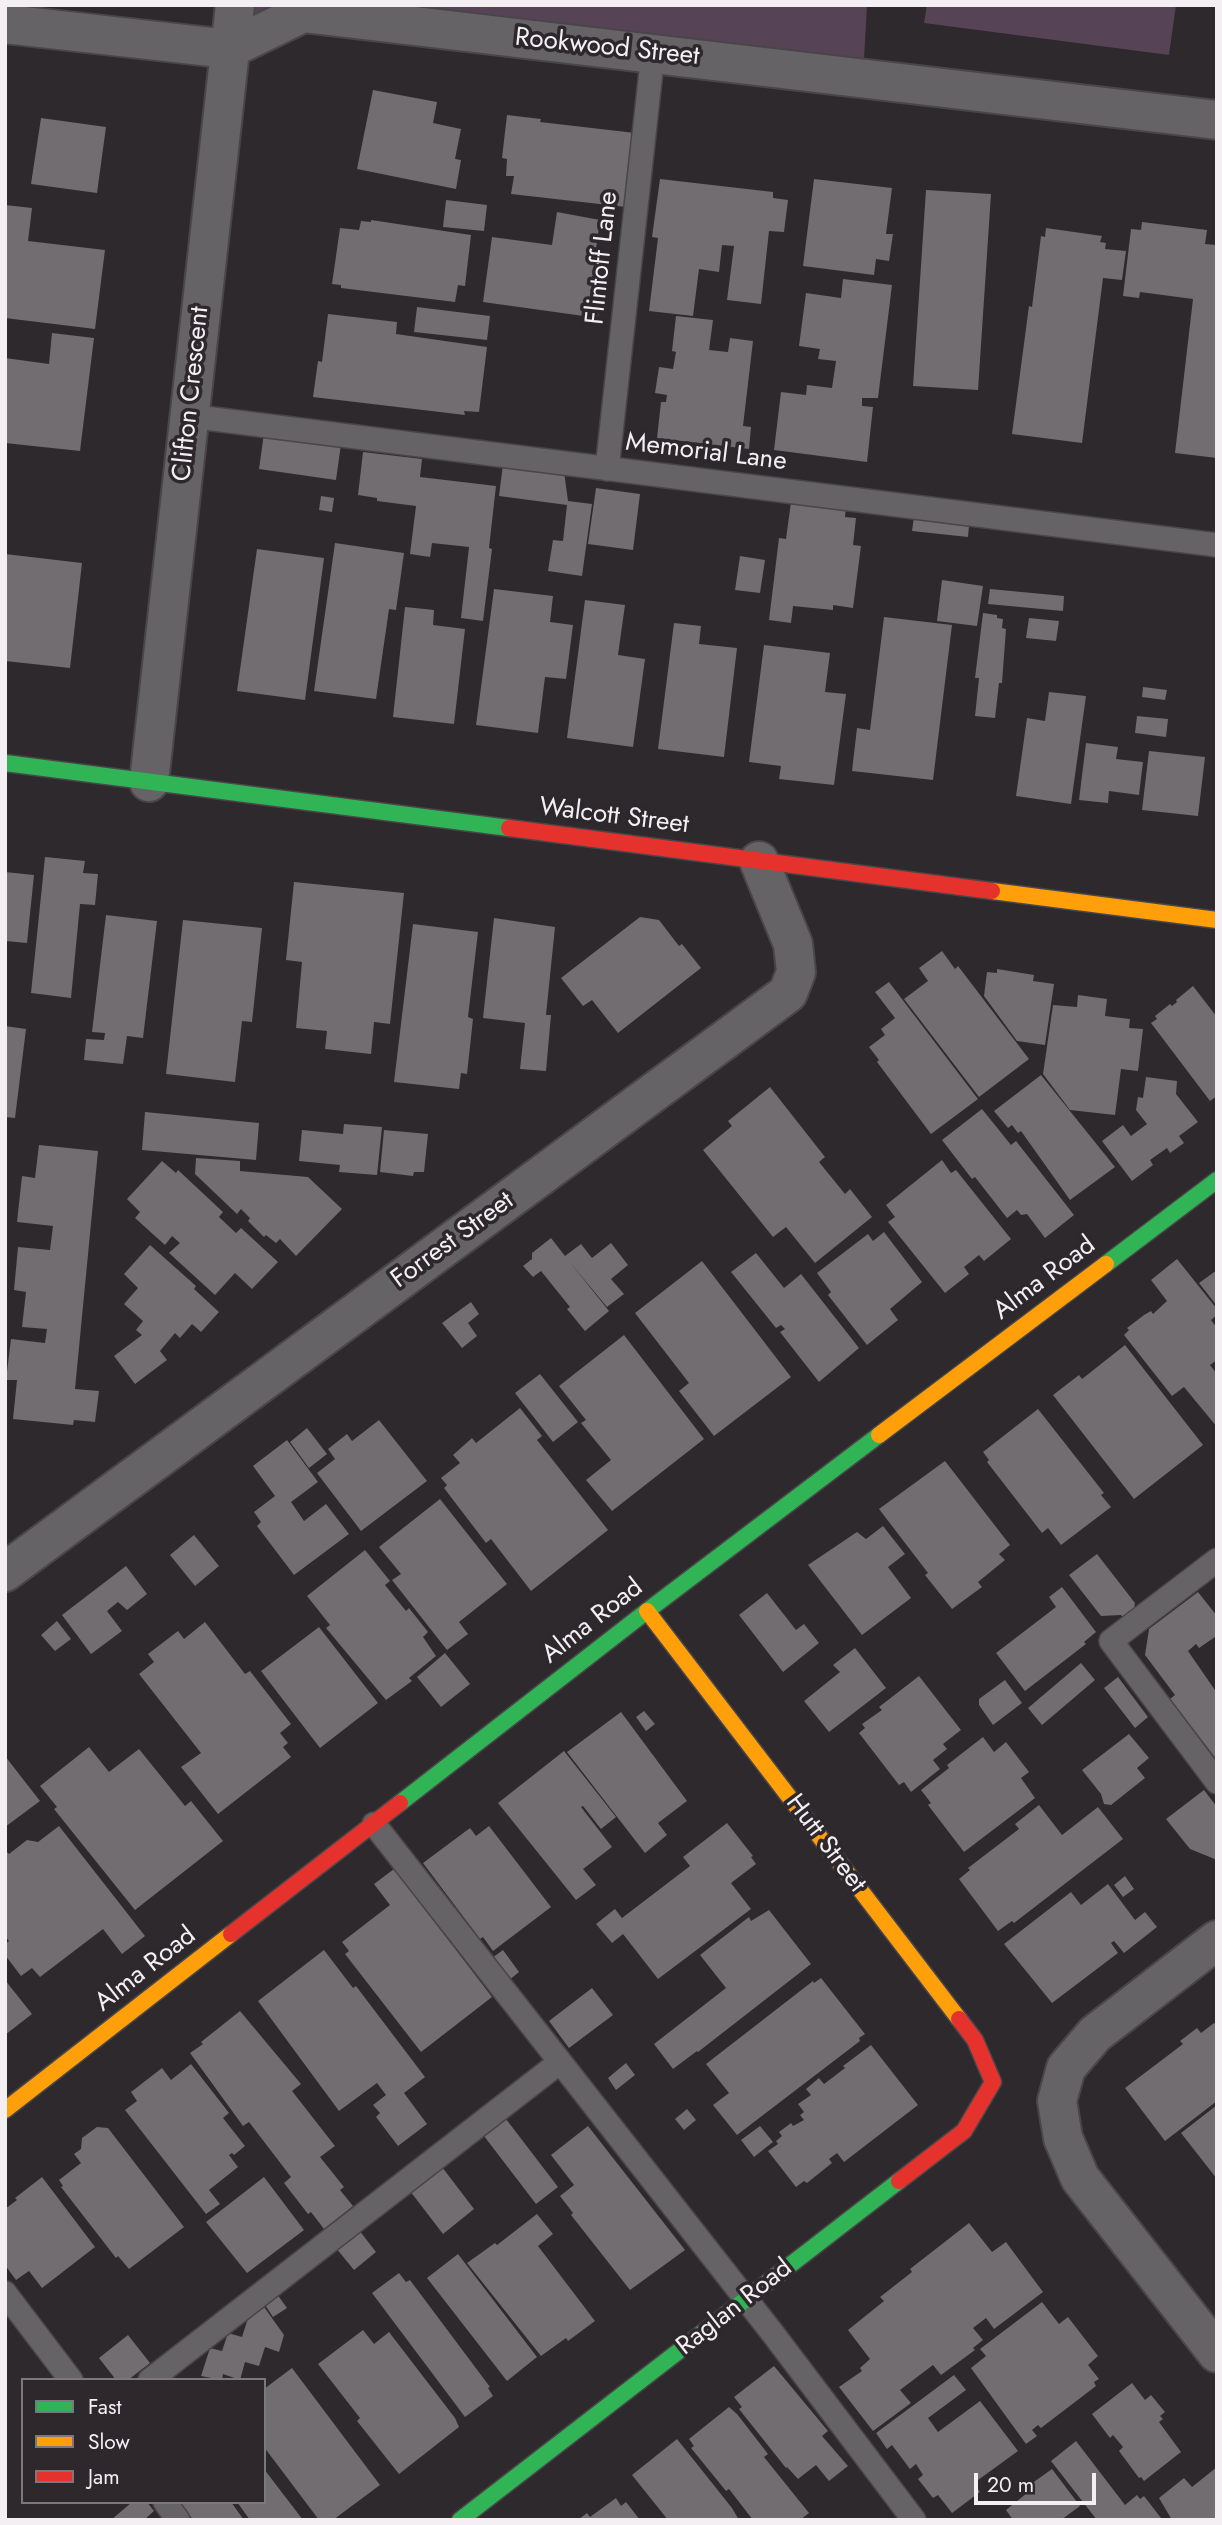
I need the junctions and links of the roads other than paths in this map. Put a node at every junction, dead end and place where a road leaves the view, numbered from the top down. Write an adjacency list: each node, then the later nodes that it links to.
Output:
1 (234, 5): 3 (street, Clifton Crescent)
2 (5, 24): 3 (street)
3 (229, 49): 4 (street, Rookwood Street); 6 (street, Clifton Crescent)
4 (653, 53): 5 (street, Rookwood Street); 7 (lane, Flintoff Lane)
5 (1217, 120)
6 (189, 416): 7 (lane, Memorial Lane); 10 (street, Clifton Crescent)
7 (607, 469): 8 (lane, Memorial Lane)
8 (1217, 545)
9 (5, 764): 10 (street, Walcott Street)
10 (149, 782): 11 (street, Walcott Street)
11 (759, 861): 12 (street, Walcott Street); 14 (street, Forrest Street)
12 (1217, 920)
13 (1217, 1180): 16 (street, Alma Road)
14 (12, 1555)
15 (1217, 1560): 17 (lane)
16 (647, 1611): 18 (street, Alma Road); 21 (street, Hutt Street)
17 (1217, 1782)
18 (374, 1824): 20 (lane); 22 (street, Alma Road)
19 (1217, 1940): 25 (street)
20 (560, 2062): 24 (lane); 27 (lane)
21 (993, 2082): 24 (street, Raglan Road)
22 (5, 2110)
23 (5, 2293): 26 (lane)
24 (746, 2300): 30 (street, Raglan Road); 31 (lane)
25 (1217, 2353)
26 (69, 2378)
27 (152, 2378)
28 (166, 2504): 29 (lane)
29 (178, 2520)
30 (460, 2520)
31 (914, 2520)

